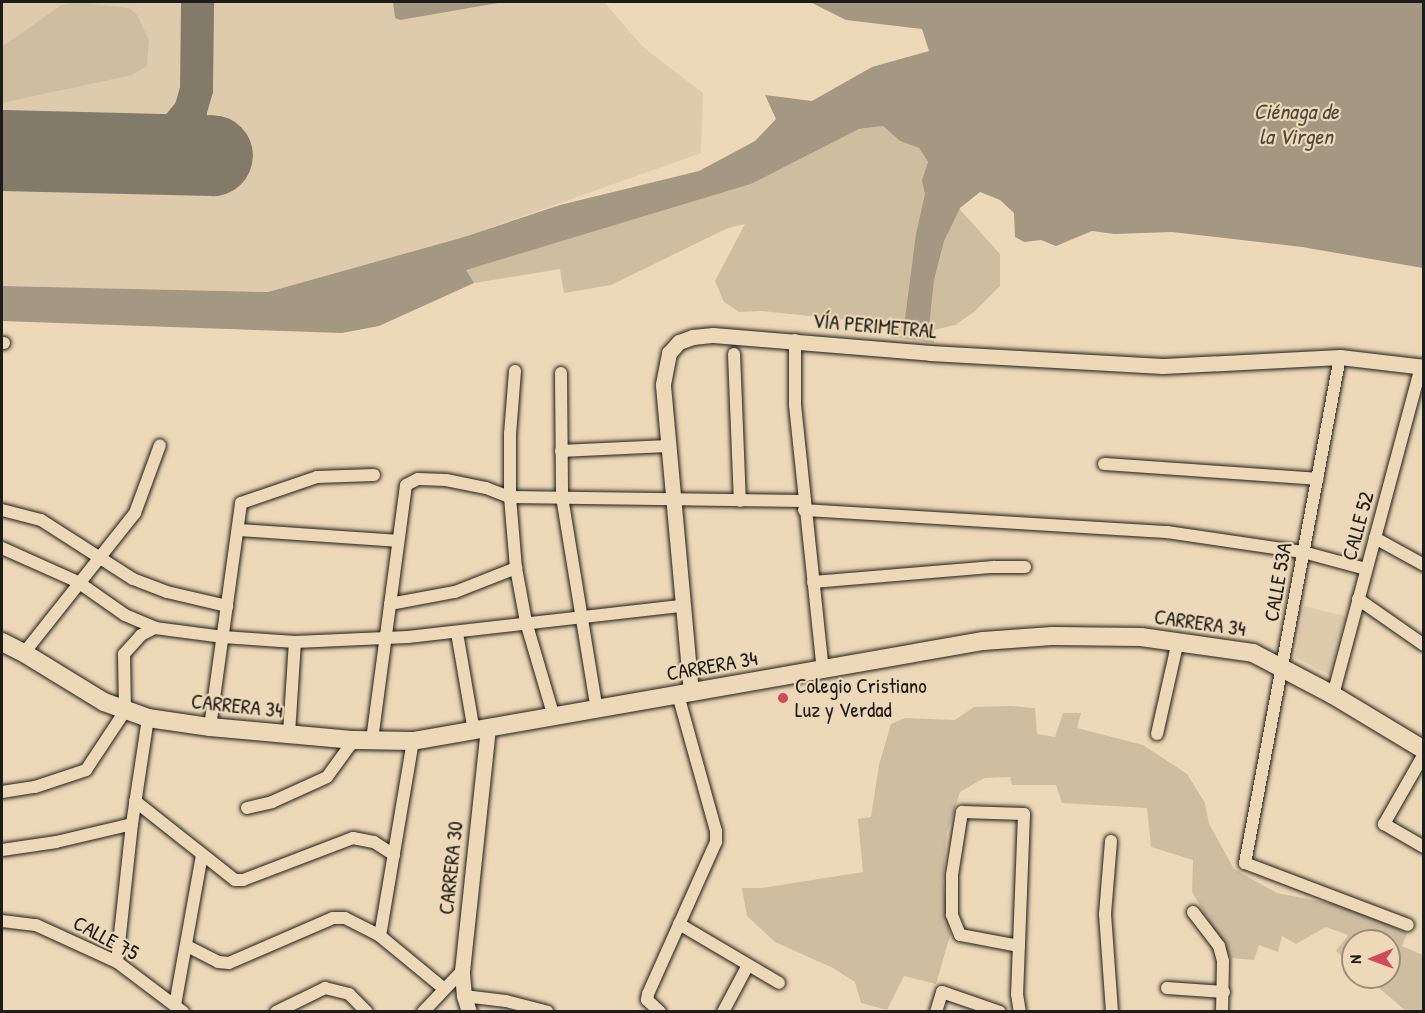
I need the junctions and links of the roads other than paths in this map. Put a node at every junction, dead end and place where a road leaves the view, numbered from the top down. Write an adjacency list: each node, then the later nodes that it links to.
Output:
1 (795, 340): 3 (street, VÍA PERIMETRAL); 8 (street, VÍA PERIMETRAL); 17 (street)
2 (734, 354): 16 (street)
3 (1340, 357): 4 (street, VÍA PERIMETRAL); 12 (street, CALLE 53A)
4 (1422, 367): 20 (street, CALLE 52)
5 (515, 371): 13 (street)
6 (561, 373): 9 (street)
7 (160, 445): 24 (street)
8 (667, 446): 9 (street); 15 (street, VÍA PERIMETRAL)
9 (561, 451): 14 (street)
10 (1104, 464): 12 (street)
11 (374, 475): 19 (street)
12 (1317, 479): 23 (street, CALLE 53A)
13 (510, 497): 14 (street); 21 (street); 27 (street)
14 (562, 497): 15 (street); 35 (street)
15 (672, 500): 16 (street); 34 (street, VÍA PERIMETRAL)
16 (740, 501): 17 (street)
17 (804, 506): 23 (street); 30 (street)
18 (2, 510): 24 (street)
19 (238, 530): 21 (street); 33 (street)
20 (1375, 538): 25 (street); 28 (street, CALLE 52)
21 (398, 541): 32 (street)
22 (2, 548): 29 (street)
23 (1303, 552): 28 (street); 46 (street, CALLE 53A)
24 (102, 558): 29 (street); 33 (street)
25 (1424, 565)
26 (1025, 567): 30 (street)
27 (516, 568): 32 (street); 36 (street)
28 (1366, 569): 31 (street, CALLE 52)
29 (78, 582): 37 (street); 45 (street)
30 (813, 582): 47 (street)
31 (1358, 600): 44 (street); 49 (street, CALLE 52)
32 (390, 604): 40 (street)
33 (227, 606): 39 (street)
34 (682, 606): 35 (street); 48 (street, VÍA PERIMETRAL)
35 (582, 616): 36 (street); 50 (street)
36 (526, 622): 38 (street); 52 (street)
37 (156, 628): 39 (street); 51 (street)
38 (457, 633): 40 (street); 55 (street)
39 (223, 637): 43 (street); 54 (street)
40 (386, 639): 43 (street); 59 (street)
41 (1178, 641): 46 (main road, CARRERA 34); 47 (main road, CARRERA 34); 57 (street)
42 (2, 642): 45 (main road, CARRERA 34)
43 (295, 642): 56 (street)
44 (1424, 645)
45 (24, 653): 51 (main road, CARRERA 34)
46 (1282, 668): 49 (main road, CARRERA 34); 74 (street, CALLE 53A)
47 (823, 670): 48 (main road, CARRERA 34)
48 (685, 694): 50 (main road, CARRERA 34); 73 (street)
49 (1333, 695): 61 (main road, CARRERA 34)
50 (597, 710): 52 (main road, CARRERA 34)
51 (125, 711): 53 (main road, CARRERA 34); 62 (street)
52 (554, 717): 55 (main road, CARRERA 34)
53 (148, 718): 54 (main road, CARRERA 34); 63 (street)
54 (210, 727): 56 (main road, CARRERA 34)
55 (481, 730): 60 (main road, CARRERA 34); 80 (street, CARRERA 30)
56 (289, 734): 58 (main road, CARRERA 34)
57 (1157, 734)
58 (354, 740): 59 (main road, CARRERA 34); 64 (street)
59 (372, 740): 60 (main road, CARRERA 34)
60 (413, 741): 70 (street)
61 (1424, 752): 67 (street)
62 (2, 792)
63 (135, 801): 65 (street); 69 (street)
64 (247, 808)
65 (132, 824): 68 (street); 78 (street)
66 (1111, 841): 98 (street)
67 (1424, 846)
68 (2, 850)
69 (202, 855): 70 (street); 76 (street)
70 (394, 855): 75 (street)
71 (1193, 912): 84 (street)
72 (2, 921): 78 (street, CALLE 75)
73 (679, 924): 79 (street); 93 (street)
74 (1408, 925)
75 (380, 936): 76 (street); 82 (street)
76 (187, 946): 86 (street)
77 (1019, 946): 77 (street); 97 (street)
78 (117, 962): 86 (street, CALLE 75)
79 (748, 965): 81 (street); 94 (street)
80 (462, 971): 82 (street); 85 (street, CARRERA 30)
81 (778, 983)
82 (443, 988): 90 (street)
83 (1167, 988): 84 (street)
84 (1224, 992): 99 (street)
85 (464, 996): 87 (street); 91 (street, CARRERA 30)
86 (179, 1008)
87 (536, 1009): 92 (street)
88 (276, 1011): 89 (street)
89 (367, 1011)
90 (423, 1011)
91 (469, 1011)
92 (548, 1011)
93 (660, 1011)
94 (723, 1011)
95 (936, 1011): 96 (street)
96 (1000, 1011)
97 (1020, 1011)
98 (1112, 1011)
99 (1222, 1011)

